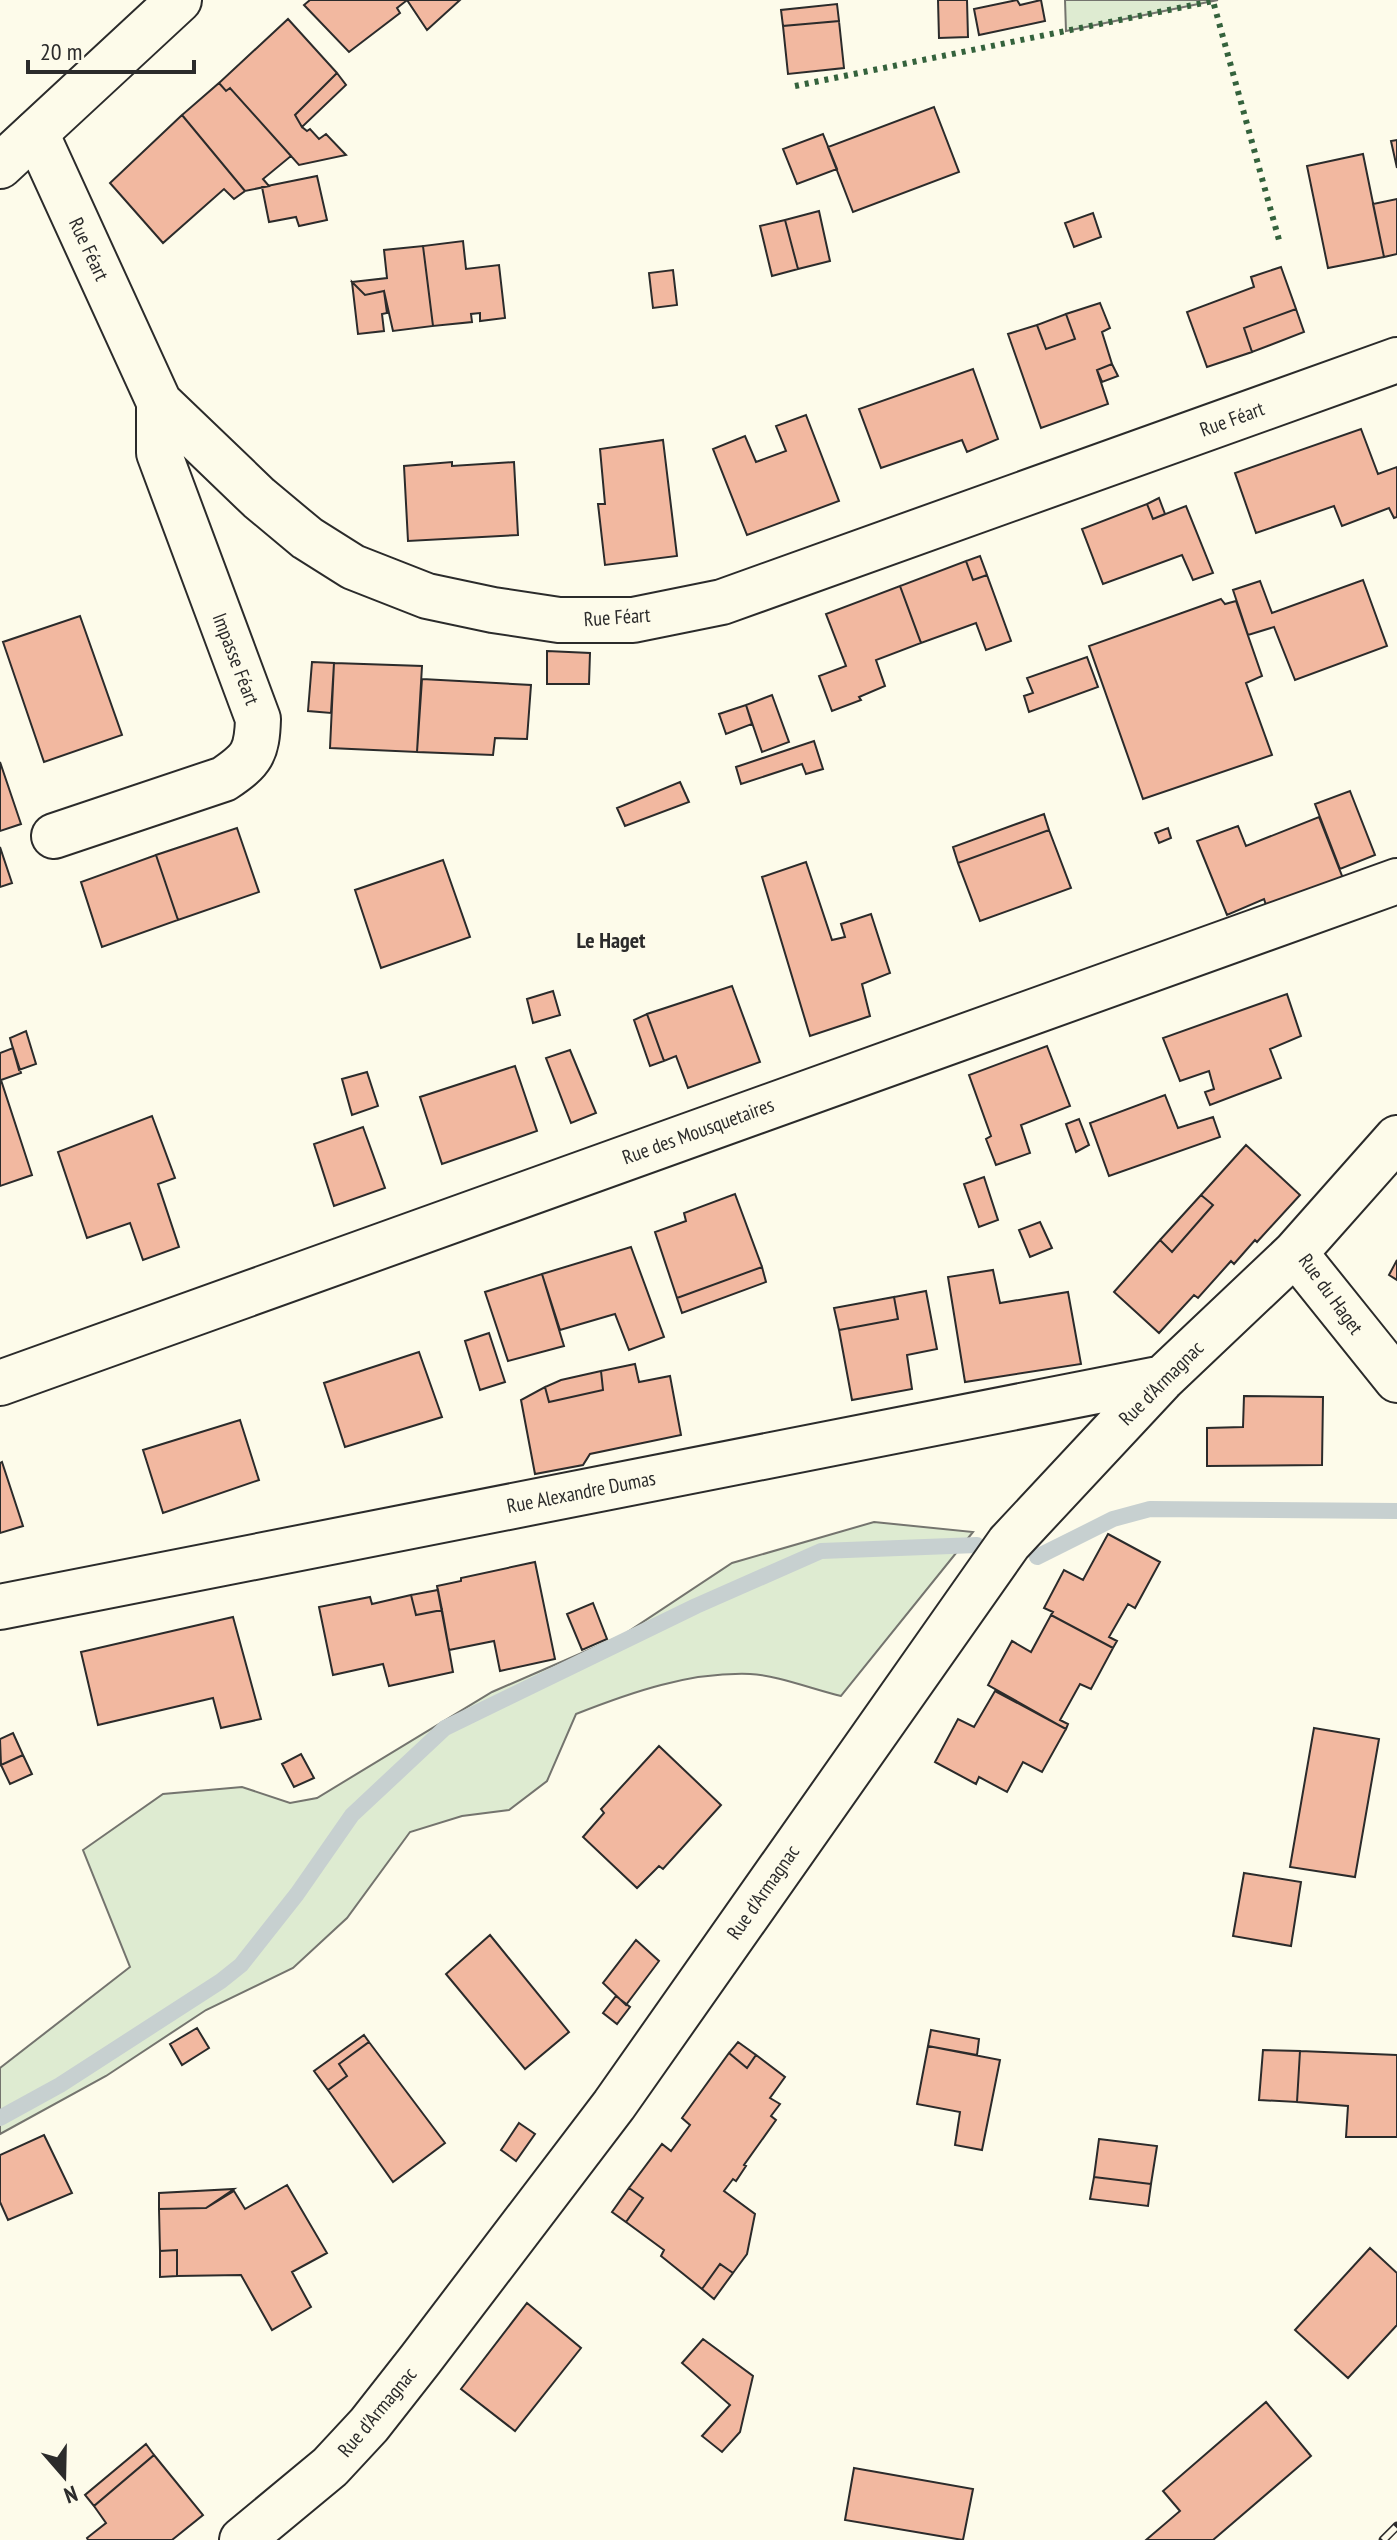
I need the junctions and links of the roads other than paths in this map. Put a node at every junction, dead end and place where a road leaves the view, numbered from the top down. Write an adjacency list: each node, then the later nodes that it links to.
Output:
1 (179, 0): 2 (street)
2 (36, 133): 3 (street); 5 (street, Rue Féart)
3 (0, 166)
4 (1397, 360): 5 (street, Rue Féart)
5 (159, 402): 6 (street, Impasse Féart)
6 (54, 836)
7 (1397, 881): 12 (street, Rue des Mousquetaires)
8 (1396, 1140): 9 (street, Rue du Haget)
9 (1295, 1253): 10 (street, Rue d'Armagnac); 11 (street, Rue du Haget)
10 (1163, 1378): 13 (street, Rue Alexandre Dumas); 14 (street, Rue d'Armagnac)
11 (1397, 1380)
12 (0, 1383)
13 (0, 1607)
14 (248, 2538)

